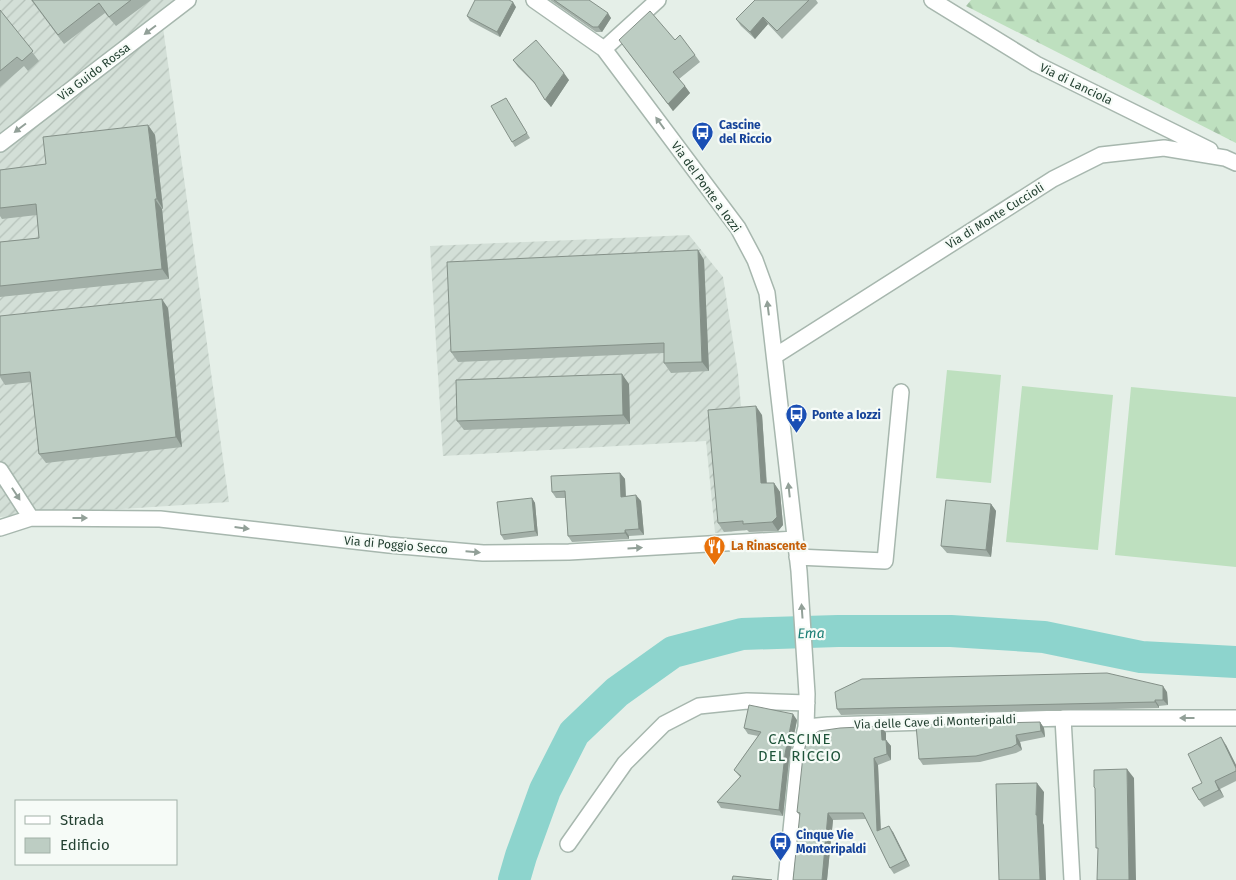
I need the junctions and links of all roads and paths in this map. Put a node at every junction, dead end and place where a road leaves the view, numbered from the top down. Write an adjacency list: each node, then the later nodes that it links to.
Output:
1 (188, 0): 6 (street, Via Guido Rossa, one-way to 6)
2 (534, 0): 5 (street, Via del Ponte a Iozzi)
3 (932, 0): 7 (street, Via di Lanciola)
4 (656, 1): 5 (street)
5 (604, 49): 8 (street, Via del Ponte a Iozzi, one-way to 5)
6 (0, 144)
7 (1230, 160): 8 (street, Via di Monte Cuccioli)
8 (775, 356): 13 (street, Via del Ponte a Iozzi, one-way to 8)
9 (901, 392): 14 (street)
10 (0, 470): 11 (street, one-way to 11)
11 (31, 518): 12 (street, Via di Poggio Secco); 13 (street, Via di Poggio Secco, one-way to 13)
12 (0, 528)
13 (795, 539): 14 (street, Via del Ponte a Iozzi)
14 (798, 564): 15 (street, Via del Ponte a Iozzi, one-way to 14)
15 (807, 699): 18 (street, Via del Ponte a Iozzi); 19 (street)
16 (1064, 718): 17 (street, Via delle Cave di Monteripaldi, one-way to 16); 18 (street, Via delle Cave di Monteripaldi); 21 (street)
17 (1236, 718)
18 (806, 727): 20 (street, Via del Ponte a Iozzi)
19 (568, 844)
20 (786, 880)
21 (1072, 880)

